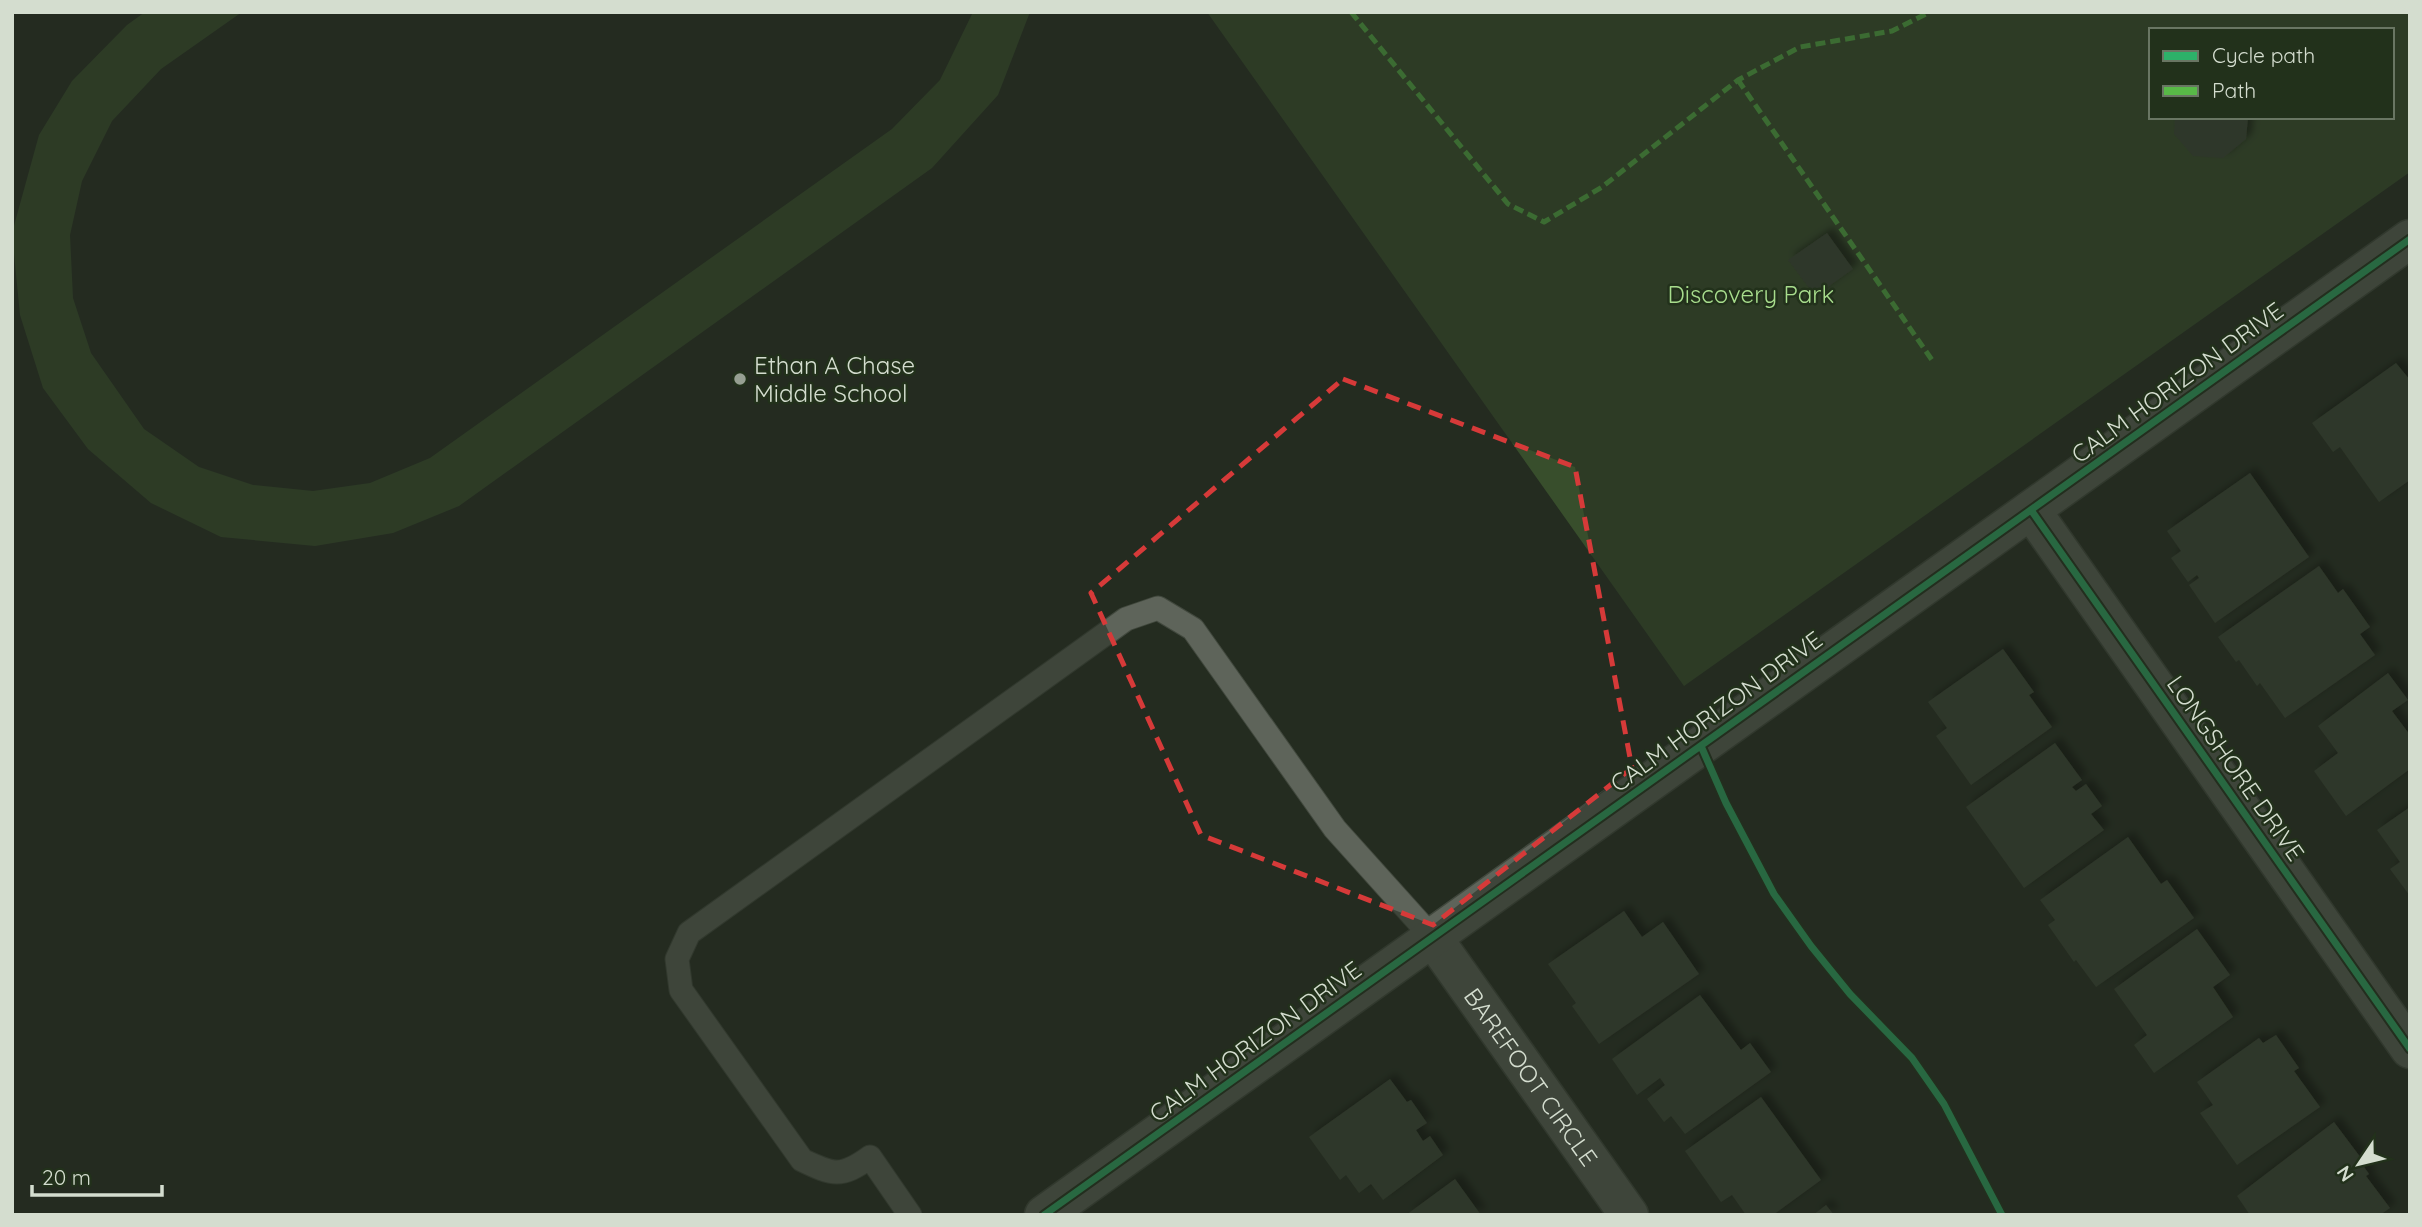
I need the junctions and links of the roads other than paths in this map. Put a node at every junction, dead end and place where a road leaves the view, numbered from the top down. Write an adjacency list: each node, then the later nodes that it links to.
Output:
1 (2410, 239): 2 (street, CALM HORIZON DRIVE)
2 (2031, 510): 3 (street, CALM HORIZON DRIVE); 4 (street, LONGSHORE DRIVE)
3 (1433, 938): 5 (lane); 6 (street, CALM HORIZON DRIVE); 7 (street, BAREFOOT CIRCLE)
4 (2410, 1049)
5 (910, 1215)
6 (1044, 1215)
7 (1629, 1215)

